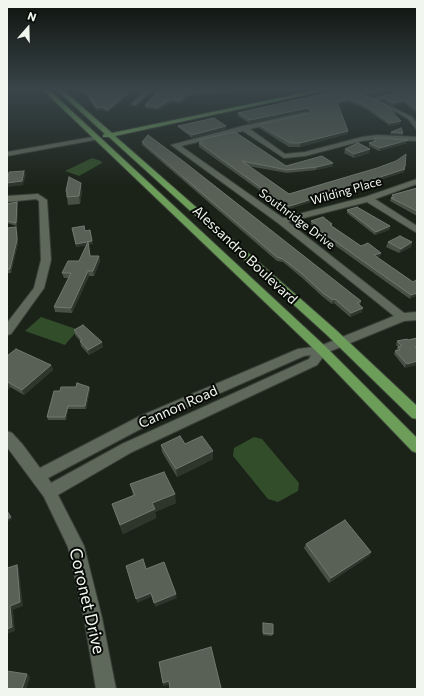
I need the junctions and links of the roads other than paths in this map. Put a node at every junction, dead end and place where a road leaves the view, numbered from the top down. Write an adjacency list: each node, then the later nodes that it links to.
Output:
1 (81, 122): 8 (main road, Alessandro Boulevard)
2 (95, 122): 7 (main road, Alessandro Boulevard)
3 (158, 122): 7 (main road)
4 (164, 122): 7 (main road)
5 (268, 122): 6 (street)
6 (243, 128): 9 (street); 15 (street, Southridge Drive)
7 (107, 134): 8 (main road); 20 (main road, Alessandro Boulevard)
8 (96, 136): 10 (street); 11 (street); 21 (main road, Alessandro Boulevard)
9 (417, 139)
10 (7, 149)
11 (7, 154)
12 (417, 181): 14 (street, Wilding Place)
13 (7, 199): 19 (street)
14 (368, 199): 15 (street, Wilding Place); 16 (street)
15 (281, 221): 18 (street, Southridge Drive)
16 (417, 230)
17 (417, 316): 18 (street, Cannon Road)
18 (402, 317): 20 (street, Cannon Road)
19 (7, 331)
20 (341, 342): 21 (street, Cannon Road); 22 (main road, Alessandro Boulevard)
21 (322, 350): 24 (main road, Alessandro Boulevard); 25 (street, Cannon Road); 26 (street, Cannon Road)
22 (417, 414)
23 (7, 437): 25 (street, Coronet Drive)
24 (417, 447)
25 (38, 476): 26 (street, Coronet Drive)
26 (49, 492): 27 (street, Coronet Drive)
27 (106, 689)

